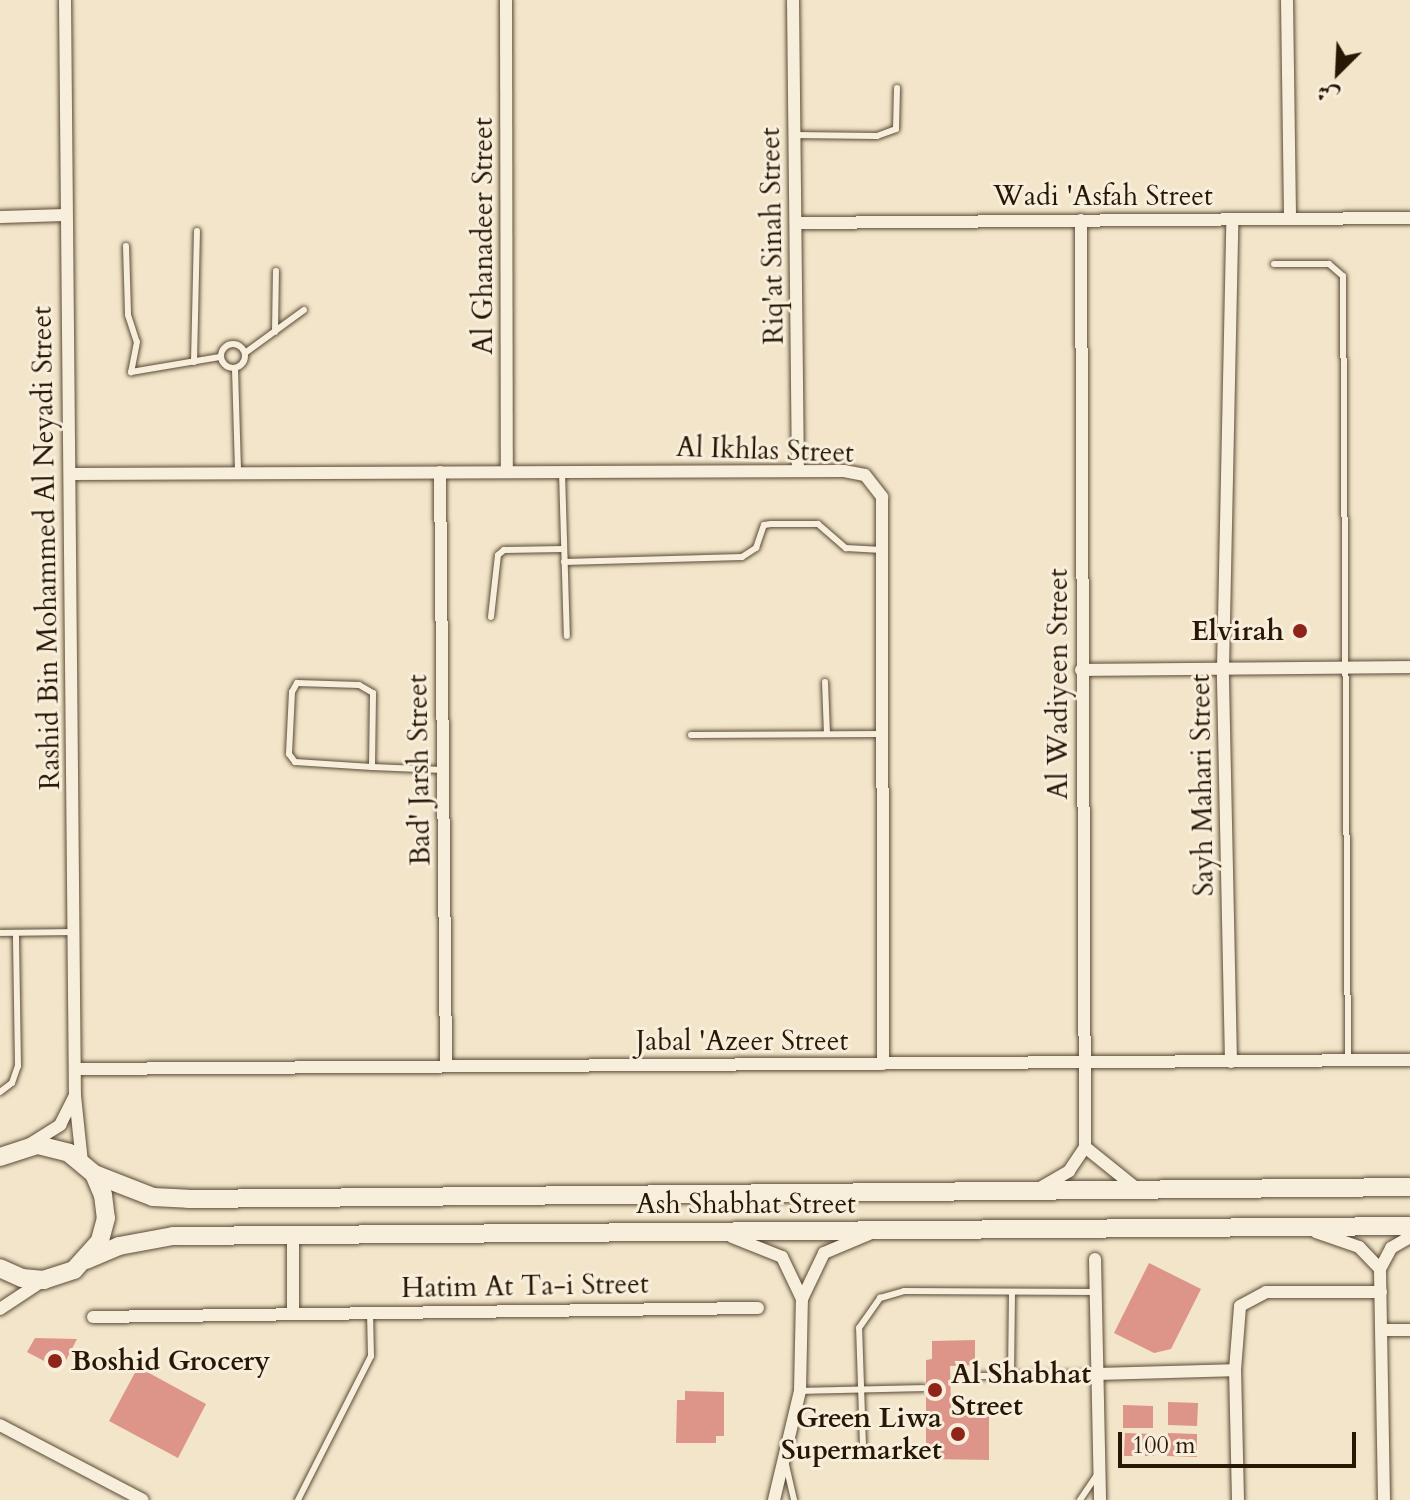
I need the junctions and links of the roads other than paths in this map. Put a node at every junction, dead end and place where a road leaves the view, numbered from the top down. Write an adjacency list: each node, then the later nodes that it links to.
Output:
1 (65, 0): 7 (street, Rashid Bin Mohammed Al Neyadi Street)
2 (506, 0): 26 (street, Al Ghanadeer Street)
3 (793, 0): 6 (street, Riq'at Sinah Street)
4 (1287, 0): 10 (street)
5 (897, 88): 6 (lane)
6 (795, 135): 13 (street, Riq'at Sinah Street)
7 (66, 215): 8 (street); 29 (street, Rashid Bin Mohammed Al Neyadi Street)
8 (0, 217)
9 (1410, 218): 10 (street, Wadi 'Asfah Street)
10 (1290, 219): 12 (street, Wadi 'Asfah Street)
11 (1081, 220): 12 (street, Wadi 'Asfah Street); 13 (street, Wadi 'Asfah Street); 38 (street, Al Wadiyeen Street)
12 (1232, 220): 37 (street, Sayh Mahari Street)
13 (796, 223): 24 (street, Riq'at Sinah Street)
14 (197, 231): 22 (lane)
15 (126, 246): 22 (lane)
16 (1274, 264): 35 (lane)
17 (276, 271): 19 (lane)
18 (304, 310): 19 (lane)
19 (275, 332): 20 (lane)
20 (245, 353): 21 (lane); 23 (lane)
21 (220, 357): 22 (lane); 23 (lane)
22 (194, 362)
23 (235, 369): 28 (lane)
24 (798, 471): 27 (street, Al Ikhlas Street); 31 (street, Al Ikhlas Street)
25 (440, 472): 26 (street, Al Ikhlas Street); 28 (street, Al Ikhlas Street); 44 (street, Bad' Jarsh Street)
26 (507, 472): 27 (street, Al Ikhlas Street)
27 (562, 472): 30 (lane)
28 (238, 473): 29 (street, Al Ikhlas Street)
29 (70, 474): 45 (street, Rashid Bin Mohammed Al Neyadi Street)
30 (563, 549): 32 (lane); 33 (lane)
31 (883, 550): 32 (lane); 41 (street, Al Ikhlas Street)
32 (564, 562): 34 (lane)
33 (491, 617)
34 (567, 636)
35 (1343, 667): 36 (street); 37 (street); 49 (lane)
36 (1410, 667)
37 (1223, 668): 38 (street); 51 (street, Sayh Mahari Street)
38 (1081, 670): 50 (street, Al Wadiyeen Street)
39 (825, 682): 40 (lane)
40 (827, 734): 41 (lane); 42 (lane)
41 (883, 734): 52 (street, Al Ikhlas Street)
42 (691, 735)
43 (372, 767): 43 (lane); 44 (lane)
44 (443, 770): 53 (street, Bad' Jarsh Street)
45 (74, 932): 47 (lane); 54 (street, Rashid Bin Mohammed Al Neyadi Street)
46 (0, 933): 47 (lane)
47 (16, 933): 55 (lane)
48 (1410, 1060): 49 (street, Jabal 'Azeer Street)
49 (1348, 1061): 51 (street, Jabal 'Azeer Street)
50 (1085, 1062): 51 (street, Jabal 'Azeer Street); 52 (street, Jabal 'Azeer Street); 58 (street, Al Wadiyeen Street)
51 (1231, 1062)
52 (883, 1064): 53 (street, Jabal 'Azeer Street)
53 (446, 1066): 54 (street, Jabal 'Azeer Street)
54 (75, 1069): 56 (street, Rashid Bin Mohammed Al Neyadi Street)
55 (0, 1092)
56 (75, 1096): 57 (street); 60 (street, Rashid Bin Mohammed Al Neyadi Street)
57 (21, 1147): 59 (street); 60 (street, Ash Shabhat Street)
58 (1085, 1147): 62 (street); 63 (street)
59 (0, 1157)
60 (88, 1168): 63 (street, Ash Shabhat Street); 71 (street)
61 (1410, 1187): 62 (street, Ash Shabhat Street)
62 (1136, 1188): 63 (street, Ash Shabhat Street)
63 (1037, 1190)
64 (1410, 1226): 65 (street, Ash Shabhat Street)
65 (1299, 1228): 66 (street, Ash Shabhat Street); 73 (street)
66 (880, 1231): 67 (street, Ash Shabhat Street); 78 (street)
67 (711, 1232): 68 (street, Ash Shabhat Street); 78 (street)
68 (293, 1233): 71 (street, Ash Shabhat Street); 81 (street)
69 (1410, 1237): 73 (street)
70 (1095, 1259): 76 (street)
71 (86, 1260): 74 (street, Ash Shabhat Street)
72 (0, 1268): 74 (street)
73 (1380, 1269): 77 (street)
74 (44, 1280): 80 (street)
75 (1012, 1292): 76 (lane); 88 (lane); 91 (lane)
76 (1095, 1292): 87 (street)
77 (1381, 1292): 84 (street); 86 (street)
78 (802, 1299): 92 (street)
79 (758, 1308): 82 (street, Hatim At Ta-i Street)
80 (0, 1309)
81 (293, 1312): 82 (street, Hatim At Ta-i Street); 83 (street, Hatim At Ta-i Street)
82 (370, 1312): 98 (lane)
83 (93, 1317)
84 (1383, 1330): 85 (street); 104 (street)
85 (1410, 1330)
86 (1235, 1370): 87 (street); 103 (street)
87 (1094, 1374): 88 (lane); 96 (street)
88 (1011, 1375): 89 (lane)
89 (981, 1376)
90 (923, 1388): 91 (lane)
91 (859, 1390): 92 (lane); 94 (lane)
92 (800, 1391): 95 (street)
93 (0, 1425): 97 (street)
94 (863, 1446)
95 (786, 1465): 99 (street); 100 (lane)
96 (1100, 1472): 101 (lane); 102 (street)
97 (143, 1500)
98 (298, 1500)
99 (774, 1500)
100 (794, 1500)
101 (1080, 1500)
102 (1100, 1500)
103 (1238, 1500)
104 (1384, 1500)

